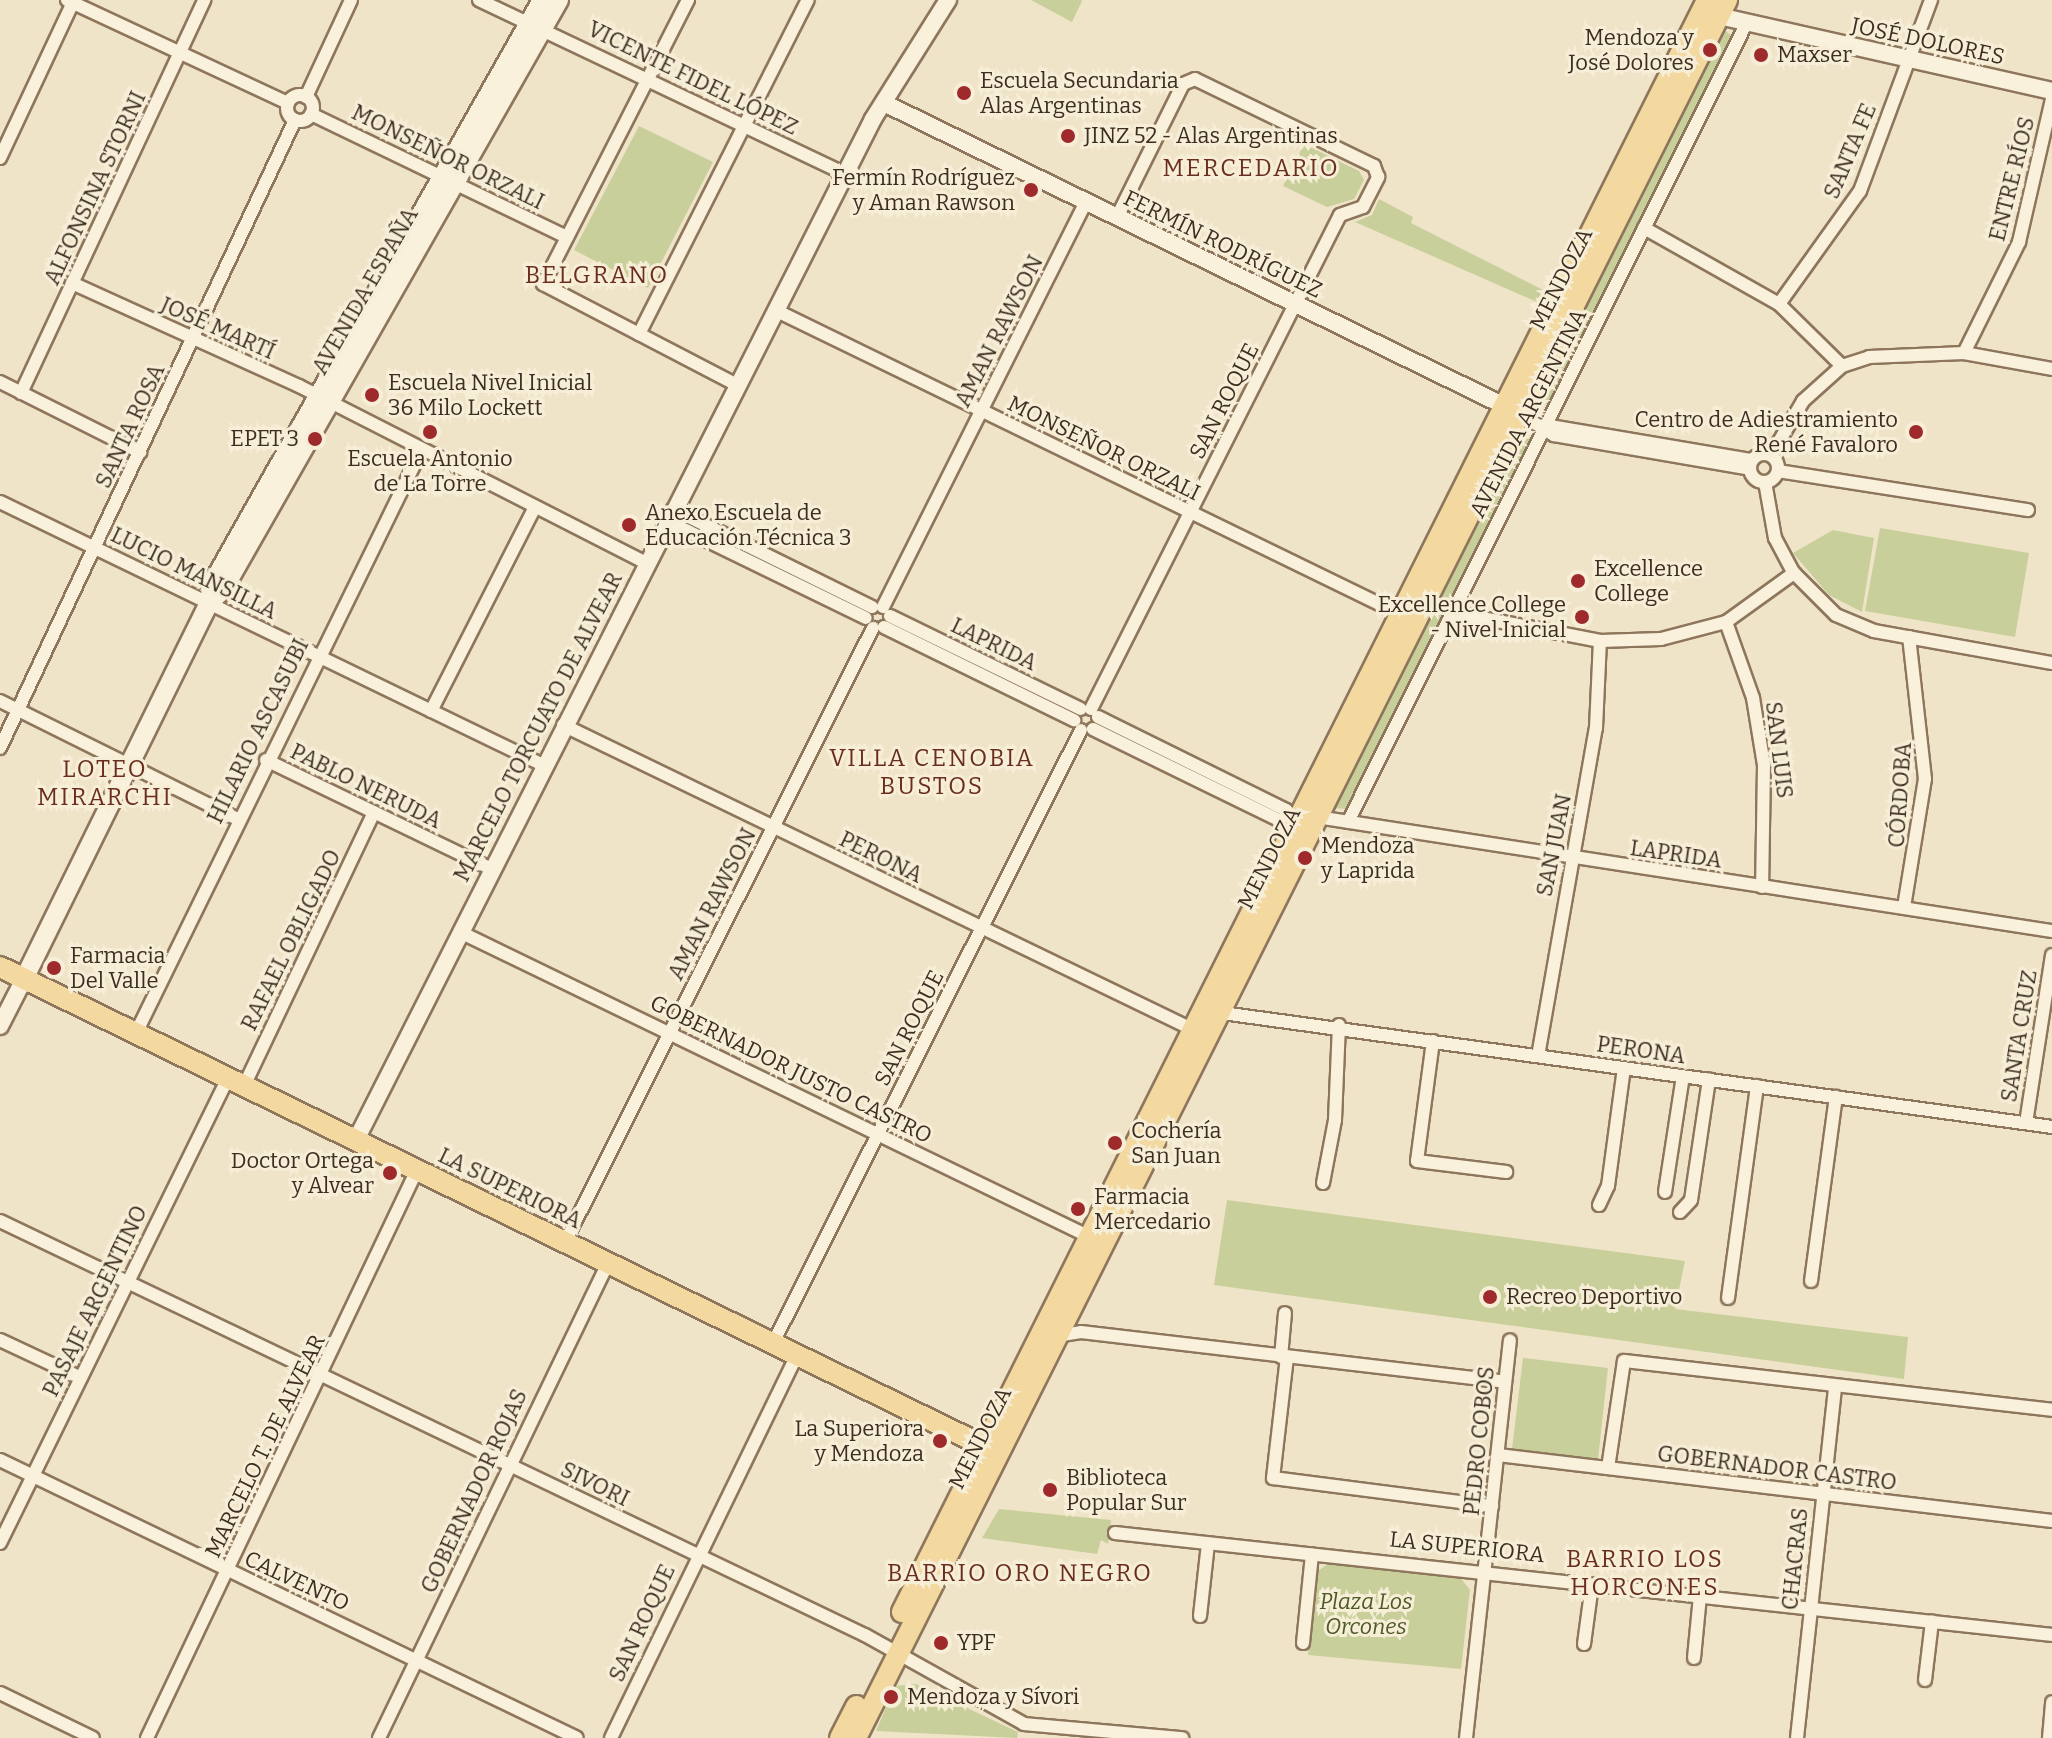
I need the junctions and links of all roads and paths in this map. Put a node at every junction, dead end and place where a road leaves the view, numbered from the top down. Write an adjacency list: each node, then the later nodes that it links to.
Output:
1 (204, 0): 14 (street, ALFONSINA STORNI)
2 (351, 0): 18 (street)
3 (479, 0): 13 (street, VICENTE FIDEL LÓPEZ)
4 (542, 0): 13 (main road, AVENIDA ESPAÑA)
5 (559, 0): 13 (main road, AVENIDA ESPAÑA)
6 (688, 0): 16 (street)
7 (808, 0): 23 (street)
8 (948, 0): 20 (street, MARCELO TORCUATO DE ALVEAR)
9 (1931, 0): 15 (street, SANTA FE)
10 (71, 1): 14 (street); 24 (street)
11 (1713, 7): 12 (street, JOSÉ DOLORES); 45 (main road, MENDOZA)
12 (1746, 24): 15 (street, JOSÉ DOLORES); 29 (street, AVENIDA ARGENTINA)
13 (536, 25): 16 (street, VICENTE FIDEL LÓPEZ); 26 (main road, AVENIDA ESPAÑA)
14 (180, 53): 19 (street); 31 (street, ALFONSINA STORNI)
15 (1904, 59): 17 (street, JOSÉ DOLORES); 33 (street, SANTA FE)
16 (648, 79): 23 (street, VICENTE FIDEL LÓPEZ); 30 (street)
17 (2051, 90): 37 (street, ENTRE RÍOS)
18 (306, 97): 19 (street); 21 (street)
19 (288, 103): 22 (street)
20 (884, 103): 25 (street, MARCELO TORCUATO DE ALVEAR); 27 (street, FERMÍN RODRÍGUEZ)
21 (311, 114): 22 (street); 26 (street, MONSEÑOR ORZALI)
22 (295, 120): 36 (street, SANTA ROSA)
23 (745, 126): 25 (street, VICENTE FIDEL LÓPEZ); 35 (street)
24 (0, 158)
25 (845, 174): 34 (street, MARCELO TORCUATO DE ALVEAR)
26 (449, 178): 30 (street, MONSEÑOR ORZALI); 43 (main road, AVENIDA ESPAÑA)
27 (1086, 202): 28 (street, FERMÍN RODRÍGUEZ); 44 (street, AMAN RAWSON)
28 (1117, 217): 32 (street, FERMÍN RODRÍGUEZ); 32 (street, SAN ROQUE)
29 (1644, 228): 33 (street); 46 (street, AVENIDA ARGENTINA)
30 (567, 237): 35 (street)
31 (72, 283): 36 (street, JOSÉ MARTÍ); 42 (street, ALFONSINA STORNI)
32 (1295, 304): 45 (street, FERMÍN RODRÍGUEZ); 56 (street, SAN ROQUE)
33 (1779, 304): 38 (street)
34 (775, 310): 41 (street, MARCELO TORCUATO DE ALVEAR); 44 (street, MONSEÑOR ORZALI)
35 (639, 334): 41 (street)
36 (194, 338): 43 (street, JOSÉ MARTÍ); 48 (street, SANTA ROSA)
37 (1964, 353): 38 (street); 39 (street)
38 (1842, 366): 49 (street)
39 (2052, 369)
40 (0, 382): 42 (street)
41 (737, 385): 57 (street, MARCELO TORCUATO DE ALVEAR)
42 (21, 393): 48 (street)
43 (323, 399): 47 (street, JOSÉ MARTÍ); 61 (main road, AVENIDA ESPAÑA)
44 (982, 410): 56 (street, MONSEÑOR ORZALI); 63 (street, AMAN RAWSON)
45 (1512, 410): 46 (street, FERMÍN RODRÍGUEZ); 64 (main road, MENDOZA)
46 (1544, 425): 50 (street, FERMÍN RODRÍGUEZ); 62 (street, AVENIDA ARGENTINA)
47 (422, 449): 54 (street, JOSÉ MARTÍ); 68 (street, HILARIO ASCASUBI)
48 (140, 452): 58 (street, SANTA ROSA)
49 (1771, 455): 50 (street); 51 (street)
50 (1751, 464): 52 (street)
51 (1778, 471): 52 (street); 55 (street)
52 (1765, 482): 60 (street)
53 (0, 502): 58 (street, LUCIO MANSILLA)
54 (535, 507): 59 (street, JOSÉ MARTÍ); 71 (street)
55 (2028, 510)
56 (1191, 512): 64 (street, MONSEÑOR ORZALI); 73 (street, SAN ROQUE)
57 (670, 515): 59 (street, MARCELO TORCUATO DE ALVEAR); 63 (street, LAPRIDA)
58 (95, 548): 61 (street, LUCIO MANSILLA); 72 (street, SANTA ROSA)
59 (646, 563): 74 (street, MARCELO TORCUATO DE ALVEAR)
60 (1794, 573): 65 (street); 66 (street)
61 (209, 603): 68 (street, LUCIO MANSILLA); 78 (main road, AVENIDA ESPAÑA)
62 (1451, 612): 67 (street); 83 (street, AVENIDA ARGENTINA)
63 (878, 617): 73 (street, LAPRIDA); 84 (street, AMAN RAWSON)
64 (1407, 617): 80 (main road, MENDOZA); 82 (main road, MENDOZA)
65 (1726, 622): 67 (street); 87 (street, SAN LUIS)
66 (1909, 637): 69 (street); 88 (street, CÓRDOBA)
67 (1600, 641): 85 (street, SAN JUAN)
68 (317, 655): 71 (street, LUCIO MANSILLA); 76 (street, HILARIO ASCASUBI)
69 (2052, 663)
70 (0, 701): 72 (street)
71 (431, 711): 77 (street, LUCIO MANSILLA)
72 (17, 712): 75 (street, SANTA ROSA); 78 (street)
73 (1086, 719): 82 (street, LAPRIDA); 89 (street, SAN ROQUE)
74 (563, 725): 77 (street, MARCELO TORCUATO DE ALVEAR); 84 (street, PERONA)
75 (0, 748)
76 (266, 760): 79 (street, PABLO NERUDA); 81 (street, HILARIO ASCASUBI)
77 (543, 765): 86 (street, MARCELO TORCUATO DE ALVEAR)
78 (126, 767): 81 (street); 94 (main road, AVENIDA ESPAÑA)
79 (374, 812): 86 (street, PABLO NERUDA); 107 (street, RAFAEL OBLIGADO)
80 (1317, 817): 82 (street, LAPRIDA); 83 (street, LAPRIDA); 96 (main road, MENDOZA)
81 (238, 819): 100 (street, HILARIO ASCASUBI)
82 (1294, 820): 95 (main road, MENDOZA)
83 (1348, 822): 85 (street, LAPRIDA)
84 (773, 827): 89 (street, PERONA); 101 (street, AMAN RAWSON)
85 (1569, 859): 87 (street, LAPRIDA); 103 (street, SAN JUAN)
86 (491, 869): 91 (street, MARCELO TORCUATO DE ALVEAR)
87 (1762, 887): 88 (street, LAPRIDA)
88 (1904, 907): 90 (street, LAPRIDA)
89 (982, 927): 99 (street, PERONA); 112 (street, SAN ROQUE)
90 (2052, 931)
91 (460, 932): 101 (street, GOBERNADOR JUSTO CASTRO); 113 (street, MARCELO TORCUATO DE ALVEAR)
92 (2052, 955): 110 (street, SANTA CRUZ)
93 (0, 967): 94 (main road, LA SUPERIORA)
94 (24, 979): 98 (street, AVENIDA ESPAÑA); 100 (main road, LA SUPERIORA)
95 (1214, 981): 96 (street); 99 (main road, MENDOZA)
96 (1222, 1009): 97 (street, PERONA); 99 (main road, MENDOZA)
97 (1339, 1025): 102 (street, PERONA); 116 (street)
98 (0, 1026)
99 (1192, 1028): 121 (main road, MENDOZA); 121 (main road, MENDOZA)
100 (136, 1033): 107 (main road, LA SUPERIORA)
101 (670, 1033): 112 (street, GOBERNADOR JUSTO CASTRO); 122 (street, AMAN RAWSON)
102 (1433, 1041): 103 (street, PERONA); 115 (street)
103 (1538, 1056): 104 (street, PERONA)
104 (1624, 1068): 105 (street, PERONA); 118 (street)
105 (1683, 1076): 106 (street, PERONA); 117 (street)
106 (1709, 1079): 108 (street, PERONA); 119 (street)
107 (236, 1082): 113 (main road, LA SUPERIORA); 124 (street, PASAJE ARGENTINO)
108 (1757, 1086): 109 (street, PERONA); 126 (street)
109 (1836, 1097): 110 (street, PERONA); 125 (street)
110 (2026, 1123): 111 (street, PERONA)
111 (2052, 1127)
112 (878, 1134): 121 (street, GOBERNADOR JUSTO CASTRO); 134 (street, SAN ROQUE)
113 (356, 1140): 114 (main road, LA SUPERIORA)
114 (417, 1170): 122 (main road, LA SUPERIORA); 137 (street, MARCELO T. DE ALVEAR)
115 (1506, 1172)
116 (1323, 1183)
117 (1665, 1192)
118 (1599, 1205)
119 (1680, 1212)
120 (0, 1221): 124 (street, SIVORI)
121 (1096, 1239): 127 (main road, MENDOZA)
122 (565, 1242): 123 (main road, LA SUPERIORA)
123 (608, 1263): 134 (main road, LA SUPERIORA); 145 (street, GOBERNADOR ROJAS)
124 (126, 1281): 137 (street, SIVORI); 138 (street, PASAJE ARGENTINO)
125 (1811, 1281)
126 (1728, 1298)
127 (1062, 1306): 129 (street); 130 (main road, MENDOZA); 131 (main road, MENDOZA)
128 (1285, 1313): 136 (street)
129 (1081, 1332): 130 (street); 136 (street)
130 (1058, 1336): 131 (street); 142 (main road, MENDOZA)
131 (1035, 1339): 142 (main road, MENDOZA)
132 (0, 1340): 138 (street)
133 (1510, 1340): 139 (street, PEDRO COBOS)
134 (773, 1343): 135 (main road, LA SUPERIORA)
135 (797, 1355): 142 (main road, LA SUPERIORA); 154 (street, SAN ROQUE)
136 (1284, 1357): 139 (street); 149 (street)
137 (322, 1375): 145 (street, SIVORI); 156 (street, MARCELO T. DE ALVEAR)
138 (81, 1378): 147 (street, PASAJE ARGENTINO)
139 (1505, 1382): 143 (street, PEDRO COBOS)
140 (1835, 1386): 141 (street); 146 (street); 148 (street, CHACRAS)
141 (2052, 1410)
142 (991, 1449): 166 (main road, MENDOZA)
143 (1498, 1455): 146 (street, GOBERNADOR CASTRO); 149 (street, PEDRO COBOS)
144 (0, 1460): 147 (street, CALVENTO)
145 (508, 1464): 154 (street, SIVORI); 168 (street, GOBERNADOR ROJAS)
146 (1608, 1468): 148 (street, GOBERNADOR CASTRO)
147 (32, 1476): 152 (street, PASAJE ARGENTINO); 156 (street, CALVENTO)
148 (1822, 1494): 150 (street, GOBERNADOR CASTRO); 160 (street, CHACRAS)
149 (1492, 1506): 157 (street, PEDRO COBOS)
150 (2052, 1521)
151 (1115, 1533): 153 (street, LA SUPERIORA)
152 (0, 1543)
153 (1208, 1543): 155 (street, LA SUPERIORA); 161 (street)
154 (697, 1554): 166 (street, SIVORI); 177 (street, SAN ROQUE)
155 (1312, 1554): 157 (street, LA SUPERIORA); 164 (street)
156 (227, 1571): 168 (street, CALVENTO); 174 (street, MARCELO T. DE ALVEAR)
157 (1485, 1573): 158 (street, LA SUPERIORA); 181 (street, PEDRO COBOS)
158 (1592, 1585): 159 (street, LA SUPERIORA); 165 (street)
159 (1700, 1596): 160 (street, LA SUPERIORA); 167 (street)
160 (1810, 1607): 162 (street, LA SUPERIORA); 182 (street, CHACRAS)
161 (1200, 1616)
162 (1932, 1621): 163 (street, LA SUPERIORA); 169 (street)
163 (2052, 1635)
164 (1303, 1643)
165 (1584, 1644)
166 (890, 1651): 172 (street, SIVORI); 178 (main road, MENDOZA); 179 (main road, MENDOZA)
167 (1694, 1658)
168 (417, 1660): 175 (street, GOBERNADOR ROJAS); 176 (street, CALVENTO)
169 (1925, 1680)
170 (0, 1693): 173 (street)
171 (2052, 1702): 183 (street)
172 (1024, 1731): 180 (street, SIVORI)
173 (93, 1738)
174 (147, 1738)
175 (379, 1738)
176 (577, 1738)
177 (611, 1738)
178 (840, 1738)
179 (856, 1738)
180 (1182, 1738)
181 (1466, 1738)
182 (1797, 1738)
183 (2049, 1738)

